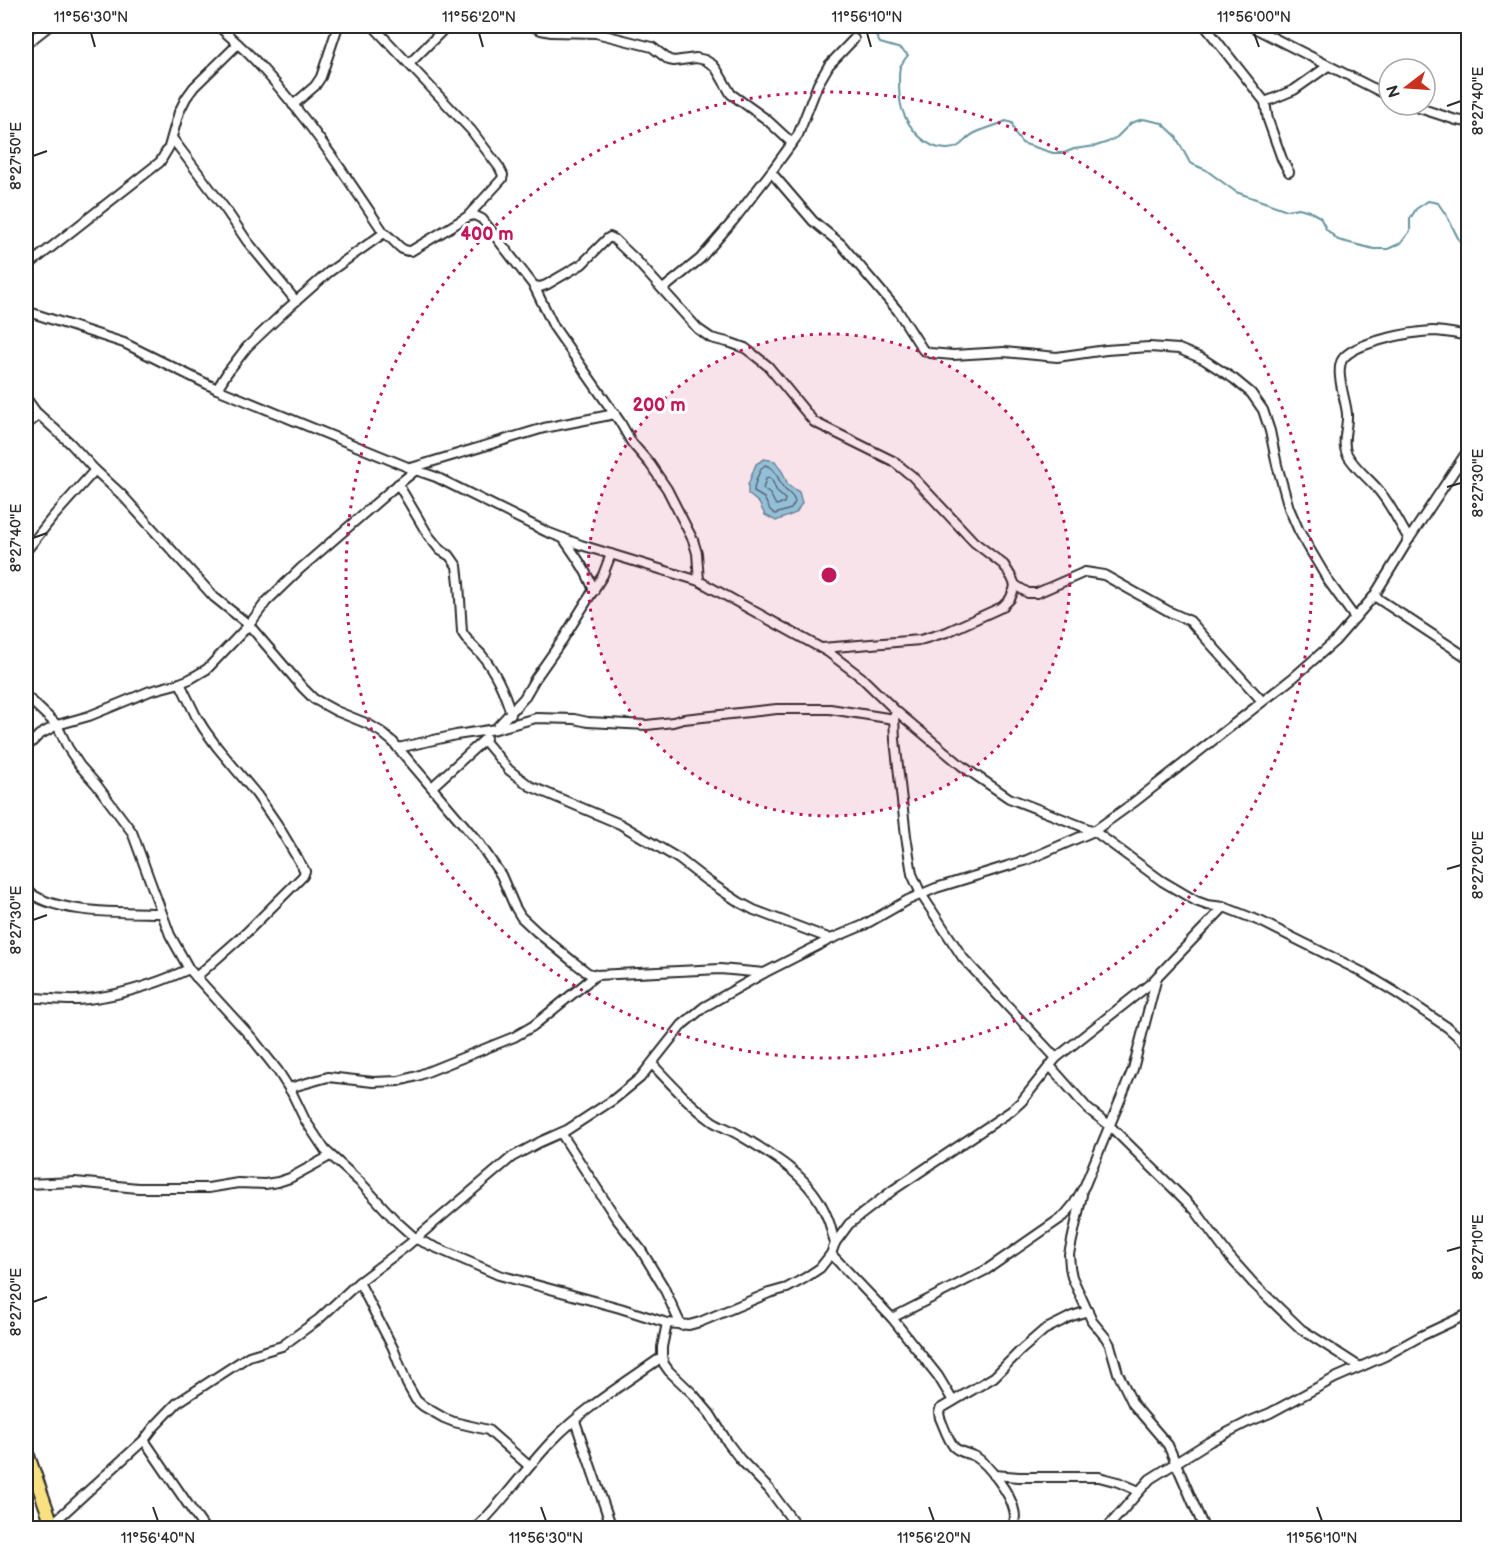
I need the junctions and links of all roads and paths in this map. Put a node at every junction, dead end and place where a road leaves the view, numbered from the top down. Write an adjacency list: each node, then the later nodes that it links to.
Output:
1 (49, 26): 12 (street)
2 (218, 26): 13 (street)
3 (338, 26): 18 (street)
4 (373, 26): 14 (street)
5 (447, 26): 14 (street)
6 (532, 26): 22 (street)
7 (1205, 26): 17 (street)
8 (1250, 26): 15 (street)
9 (1463, 26): 10 (street)
10 (1468, 32)
11 (854, 39): 22 (street)
12 (26, 44)
13 (238, 44): 18 (street); 21 (street)
14 (409, 64): 25 (street)
15 (1328, 66): 16 (street); 17 (street)
16 (1377, 90)
17 (1265, 102): 24 (street)
18 (293, 105): 26 (street)
19 (1437, 114): 20 (street)
20 (1468, 122)
21 (172, 138): 27 (street); 30 (street)
22 (792, 143): 23 (street)
23 (771, 172): 29 (street); 50 (street)
24 (1289, 172)
25 (467, 217): 26 (street); 28 (street)
26 (384, 233): 30 (street)
27 (26, 267)
28 (534, 286): 29 (street); 35 (street)
29 (663, 289): 47 (street)
30 (296, 301): 33 (street)
31 (26, 311): 33 (street)
32 (1468, 336): 43 (street)
33 (217, 389): 39 (street)
34 (26, 398): 36 (street)
35 (615, 414): 39 (street); 46 (street)
36 (39, 415): 37 (street); 40 (street)
37 (26, 425)
38 (1468, 450): 43 (street)
39 (413, 469): 41 (street); 42 (street)
40 (95, 470): 44 (street); 51 (street)
41 (398, 484): 51 (street); 58 (street)
42 (563, 538): 45 (street); 48 (street)
43 (1409, 539): 49 (street)
44 (26, 551)
45 (611, 554): 46 (street); 48 (street)
46 (699, 581): 52 (street)
47 (1015, 585): 52 (street); 56 (street)
48 (594, 591): 58 (street)
49 (1374, 596): 50 (street); 53 (street)
50 (1355, 618): 56 (street)
51 (249, 625): 54 (street); 64 (street)
52 (820, 648): 57 (street)
53 (1468, 658)
54 (180, 683): 60 (street); 76 (street)
55 (26, 696): 60 (street)
56 (1263, 701): 66 (street)
57 (895, 710): 59 (street); 66 (street)
58 (511, 714): 61 (street)
59 (894, 719): 61 (street); 68 (street)
60 (57, 725): 63 (street); 70 (street)
61 (495, 729): 62 (street); 64 (street)
62 (484, 740): 65 (street); 71 (street)
63 (26, 748)
64 (399, 748): 65 (street)
65 (432, 786): 74 (street)
66 (1094, 831): 68 (street); 69 (street)
67 (26, 889): 70 (street)
68 (921, 894): 71 (street); 79 (street)
69 (1224, 907): 75 (street); 78 (street)
70 (161, 913): 72 (street)
71 (831, 939): 73 (street)
72 (189, 969): 76 (street); 77 (street)
73 (764, 973): 74 (street); 80 (street)
74 (596, 975): 82 (street)
75 (1158, 976): 79 (street); 83 (street)
76 (196, 977): 82 (street)
77 (26, 998)
78 (1468, 1045)
79 (1056, 1058): 81 (street)
80 (652, 1064): 84 (street); 89 (street)
81 (1050, 1066): 83 (street); 89 (street)
82 (289, 1088): 85 (street)
83 (1109, 1125): 87 (street); 98 (street)
84 (561, 1133): 88 (street); 96 (street)
85 (330, 1156): 86 (street); 88 (street)
86 (26, 1184)
87 (1085, 1185): 92 (street); 94 (street)
88 (416, 1239): 91 (street); 95 (street)
89 (835, 1243): 90 (street)
90 (831, 1254): 94 (street); 96 (street)
91 (359, 1282): 101 (street); 104 (street)
92 (1088, 1311): 99 (street); 103 (street)
93 (1468, 1314): 98 (street)
94 (892, 1318): 99 (street)
95 (667, 1323): 96 (street); 97 (street)
96 (681, 1325)
97 (662, 1357): 100 (street); 111 (street)
98 (1360, 1367): 103 (street)
99 (953, 1401): 105 (street)
100 (575, 1420): 104 (street); 110 (street)
101 (144, 1440): 107 (street); 108 (street)
102 (26, 1450): 107 (main road)
103 (1176, 1462): 106 (street); 114 (street)
104 (529, 1466): 109 (street)
105 (994, 1475): 106 (street); 112 (street)
106 (1138, 1491): 113 (street)
107 (53, 1526)
108 (204, 1528)
109 (476, 1528)
110 (612, 1528)
111 (798, 1528)
112 (1012, 1528)
113 (1107, 1528)
114 (1203, 1528)

